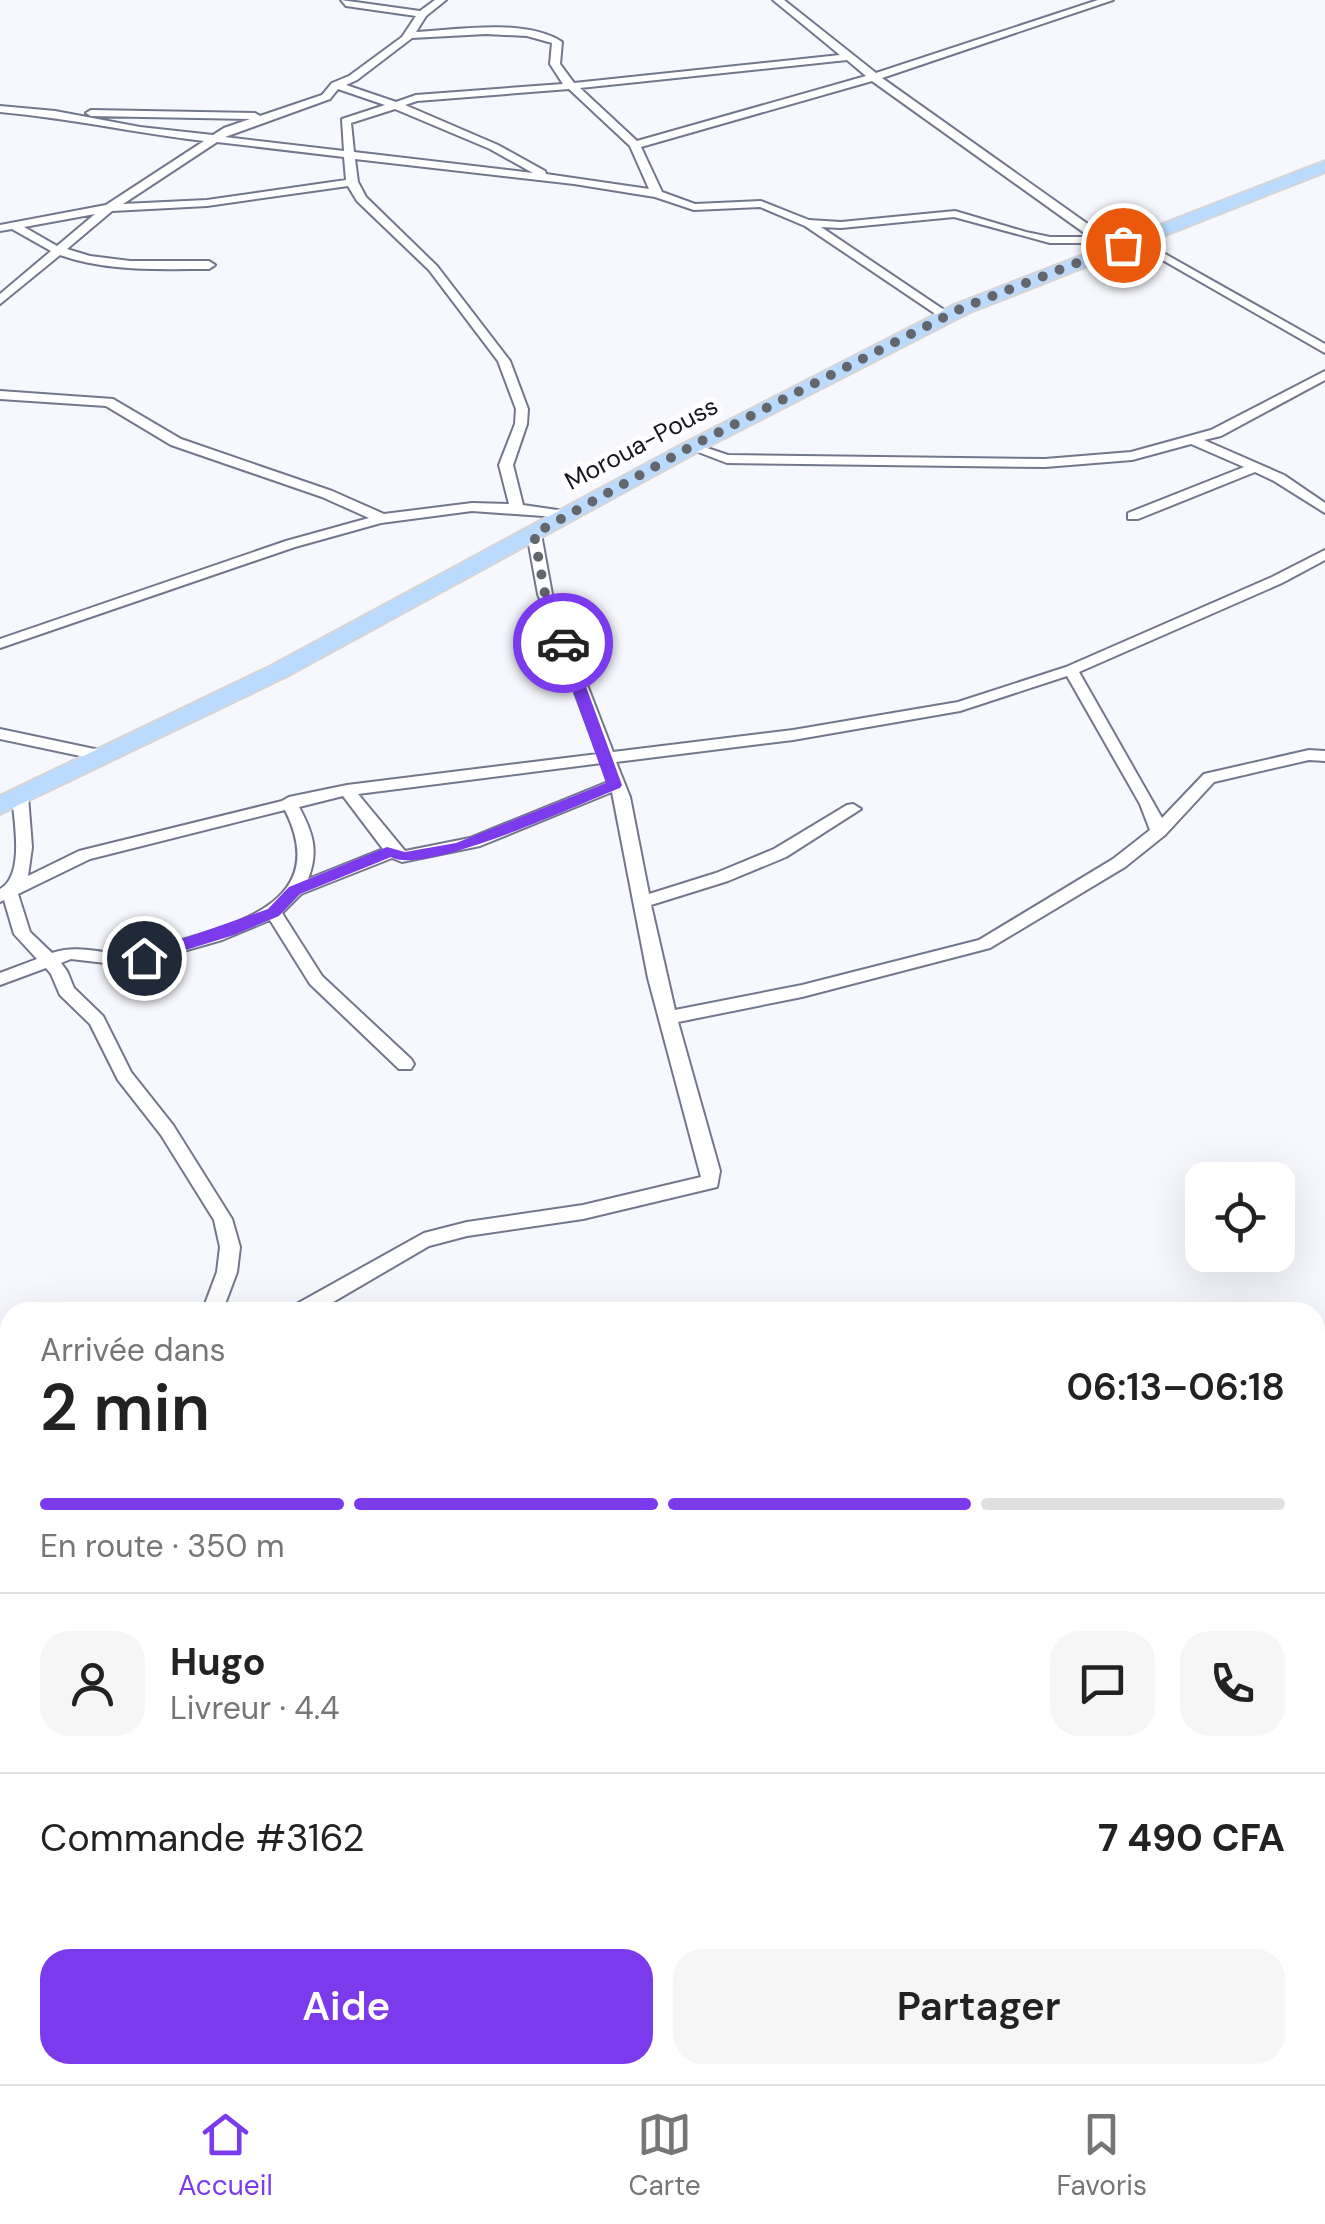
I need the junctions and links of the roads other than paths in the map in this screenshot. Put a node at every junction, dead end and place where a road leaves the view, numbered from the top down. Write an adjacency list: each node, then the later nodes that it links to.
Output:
1 (346, 0): 5 (street)
2 (441, 0): 5 (street)
3 (778, 0): 7 (street)
4 (1108, 0): 8 (street)
5 (422, 14): 6 (street)
6 (410, 34): 9 (street); 10 (street)
7 (850, 57): 8 (street); 10 (street)
8 (874, 77): 16 (street); 26 (street)
9 (336, 85): 11 (street); 14 (street)
10 (567, 85): 11 (street); 16 (street)
11 (396, 105): 17 (street); 19 (street)
12 (0, 109): 13 (street)
13 (56, 114): 14 (street); 15 (street)
14 (268, 116): 15 (street)
15 (216, 138): 17 (street); 22 (street)
16 (635, 145): 21 (street)
17 (346, 152): 19 (street); 20 (street)
18 (1325, 166): 26 (main road, Moroua-Pouss)
19 (550, 178): 21 (street)
20 (352, 182): 22 (street); 37 (street)
21 (657, 194): 24 (street)
22 (109, 208): 25 (street); 27 (street)
23 (0, 220): 25 (street)
24 (808, 223): 26 (street); 30 (street)
25 (7, 227): 27 (street)
26 (1120, 242): 30 (main road, Moroua-Pouss); 31 (street)
27 (56, 249): 28 (street); 29 (street)
28 (208, 265)
29 (0, 300)
30 (946, 317): 35 (main road, Moroua-Pouss)
31 (1325, 349)
32 (1325, 375): 34 (street)
33 (0, 394): 41 (street)
34 (1195, 440): 35 (street); 36 (street)
35 (692, 446): 39 (main road, Moroua-Pouss)
36 (1257, 467): 38 (street); 40 (street)
37 (516, 504): 39 (street); 41 (street)
38 (1325, 509)
39 (566, 515): 42 (main road, Moroua-Pouss)
40 (1133, 516)
41 (379, 517): 44 (street)
42 (534, 534): 47 (main road, Moroua-Pouss); 49 (street)
43 (1325, 554): 45 (street)
44 (0, 644)
45 (1071, 670): 49 (street); 55 (street)
46 (0, 734): 47 (street)
47 (104, 756): 52 (main road, Moroua-Pouss)
48 (1325, 756): 55 (street)
49 (604, 758): 50 (street); 51 (street)
50 (614, 785): 56 (street); 59 (street)
51 (347, 790): 53 (street); 56 (street)
52 (10, 801): 58 (street)
53 (289, 802): 57 (street); 58 (street)
54 (853, 809): 59 (street)
55 (1159, 832): 63 (street)
56 (392, 851): 57 (street)
57 (295, 890): 60 (street)
58 (5, 895): 61 (street)
59 (642, 902): 63 (street)
60 (273, 912): 61 (street); 64 (street)
61 (48, 958): 62 (street); 65 (street)
62 (0, 979)
63 (667, 1018): 66 (street)
64 (404, 1064)
65 (216, 1302)
66 (317, 1302)

